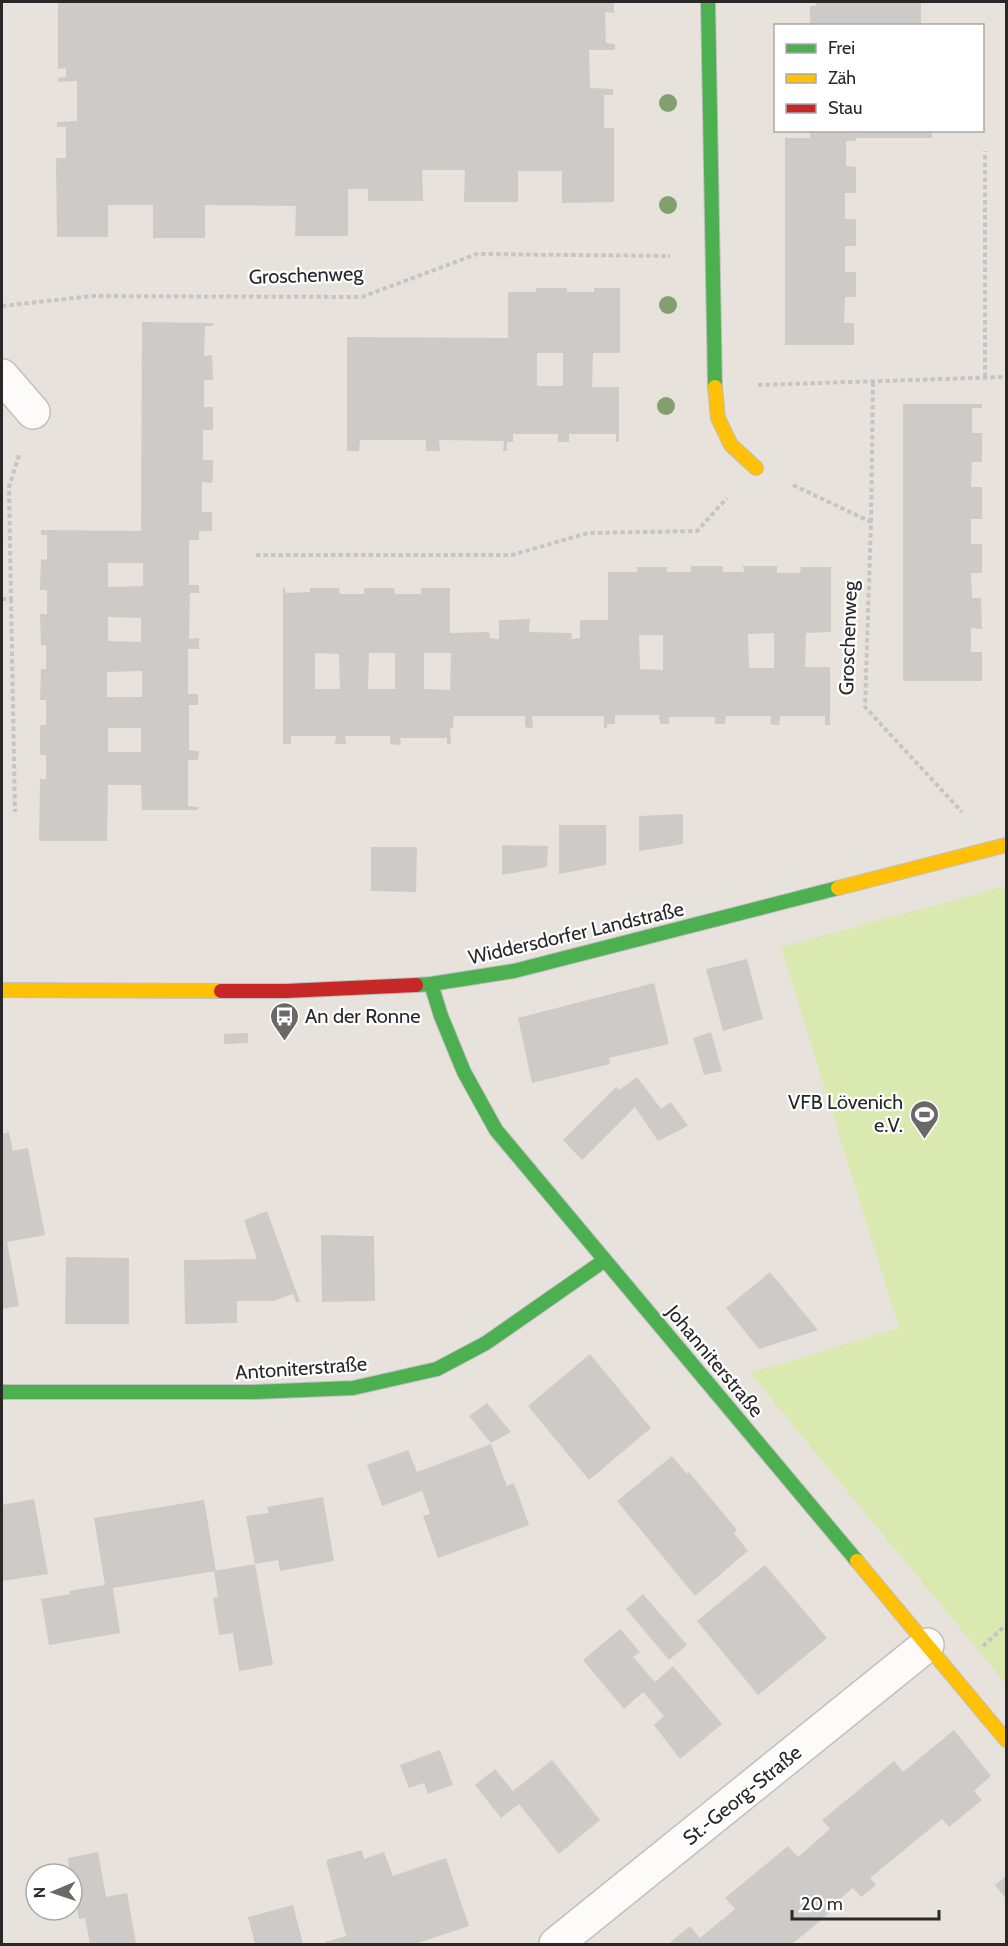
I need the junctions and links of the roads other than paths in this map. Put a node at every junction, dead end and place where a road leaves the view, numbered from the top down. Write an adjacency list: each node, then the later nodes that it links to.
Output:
1 (708, 2): 4 (street)
2 (2, 376): 3 (street)
3 (33, 412)
4 (756, 468)
5 (1001, 847): 6 (street, Widdersdorfer Landstraße)
6 (431, 984): 7 (street, Widdersdorfer Landstraße); 8 (street, Johanniterstraße)
7 (2, 990)
8 (605, 1260): 9 (street, Antoniterstraße); 10 (street, Johanniterstraße)
9 (2, 1392)
10 (927, 1645): 11 (street, Johanniterstraße); 12 (street, St.-Georg-Straße)
11 (1006, 1740)
12 (556, 1944)

